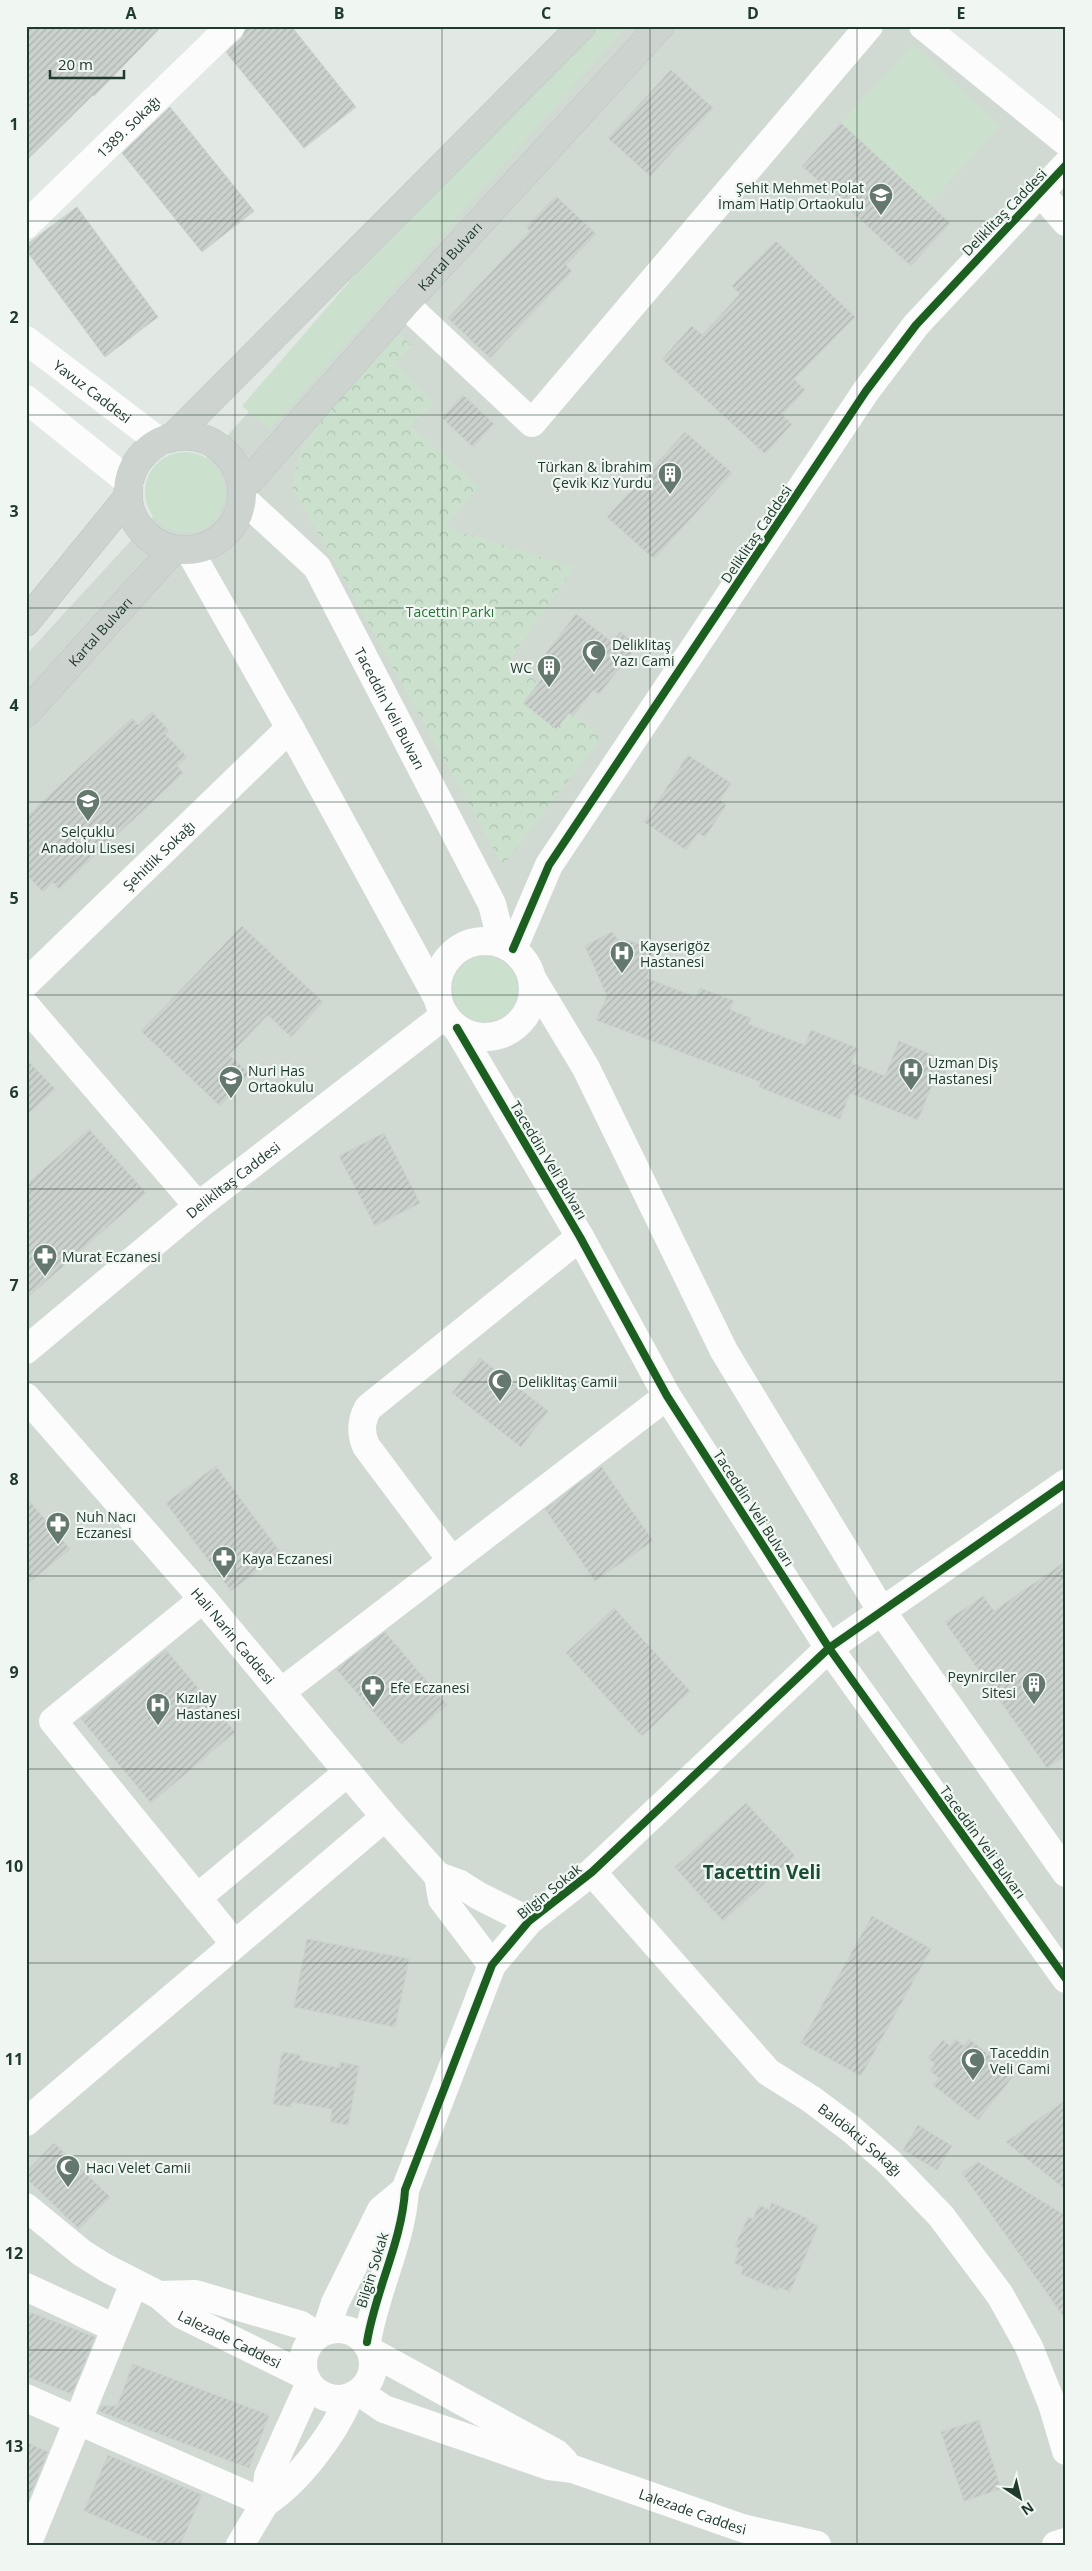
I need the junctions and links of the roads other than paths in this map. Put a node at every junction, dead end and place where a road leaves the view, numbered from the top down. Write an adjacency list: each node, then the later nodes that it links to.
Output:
1 (231, 26): 10 (street, 1389. Sokağı)
2 (660, 26): 11 (main road, Kartal Bulvarı)
3 (869, 26): 11 (street)
4 (923, 26): 6 (street)
5 (574, 29): 14 (main road)
6 (1066, 142)
7 (1066, 166): 8 (street, Deliklitaş Caddesi)
8 (1040, 192): 9 (street); 21 (street, Deliklitaş Caddesi)
9 (1066, 222)
10 (26, 225)
11 (405, 304): 16 (main road, Kartal Bulvarı)
12 (26, 340): 14 (street, Yavuz Caddesi)
13 (26, 400): 15 (street)
14 (167, 440): 15 (main road); 16 (main road)
15 (129, 490): 17 (main road); 18 (main road)
16 (242, 493): 17 (main road); 21 (street, Taceddin Veli Bulvarı)
17 (182, 550): 19 (main road, Kartal Bulvarı); 20 (street, Taceddin Veli Bulvarı)
18 (26, 622)
19 (26, 713)
20 (290, 728): 23 (street, Şehitlik Sokağı); 25 (street, Taceddin Veli Bulvarı)
21 (508, 946): 22 (street); 25 (street)
22 (533, 980): 25 (street); 34 (street)
23 (26, 983)
24 (26, 1006): 26 (street)
25 (446, 1014): 26 (street, Deliklitaş Caddesi); 27 (street, Taceddin Veli Bulvarı)
26 (198, 1206): 28 (street, Deliklitaş Caddesi)
27 (580, 1237): 29 (street, Taceddin Veli Bulvarı); 32 (street)
28 (26, 1350)
29 (667, 1396): 32 (street); 35 (street, Taceddin Veli Bulvarı)
30 (26, 1397): 33 (street, Hali Narin Caddesi)
31 (1066, 1483): 34 (street, Bilgin Sokak)
32 (452, 1561): 36 (street)
33 (203, 1599): 36 (street, Hali Narin Caddesi); 42 (street)
34 (881, 1610): 35 (street, Bilgin Sokak); 40 (street)
35 (829, 1648): 39 (street, Bilgin Sokak); 46 (street, Taceddin Veli Bulvarı)
36 (281, 1692): 37 (street, Hali Narin Caddesi)
37 (348, 1772): 38 (street, Hali Narin Caddesi); 42 (street)
38 (385, 1817): 41 (street, Hali Narin Caddesi); 44 (street)
39 (592, 1872): 43 (street, Bilgin Sokak); 60 (street, Baldöktü Sokağı)
40 (1066, 1873)
41 (438, 1876): 43 (street, Hali Narin Caddesi); 45 (street)
42 (197, 1898): 44 (street)
43 (529, 1921): 45 (street, Bilgin Sokak)
44 (234, 1943): 47 (street)
45 (492, 1965): 48 (street, Bilgin Sokak)
46 (1066, 1979)
47 (26, 2122)
48 (405, 2190): 54 (street, Bilgin Sokak); 55 (street, Bilgin Sokak)
49 (26, 2207): 50 (street, Lalezade Caddesi)
50 (134, 2283): 52 (street, Lalezade Caddesi); 53 (street)
51 (26, 2286): 53 (street)
52 (159, 2295): 54 (street, Lalezade Caddesi); 56 (street, Lalezade Caddesi)
53 (115, 2328): 59 (street)
54 (322, 2332): 55 (street); 56 (street)
55 (369, 2347): 57 (street); 61 (street, Lalezade Caddesi)
56 (306, 2380): 57 (street); 62 (street)
57 (354, 2395): 61 (street, Lalezade Caddesi); 62 (street)
58 (26, 2398): 59 (street)
59 (77, 2420): 62 (street); 64 (street)
60 (1066, 2451)
61 (572, 2468): 66 (street, Lalezade Caddesi)
62 (265, 2503): 65 (street)
63 (1066, 2542): 67 (street)
64 (27, 2545)
65 (240, 2545)
66 (818, 2545)
67 (1056, 2545)

